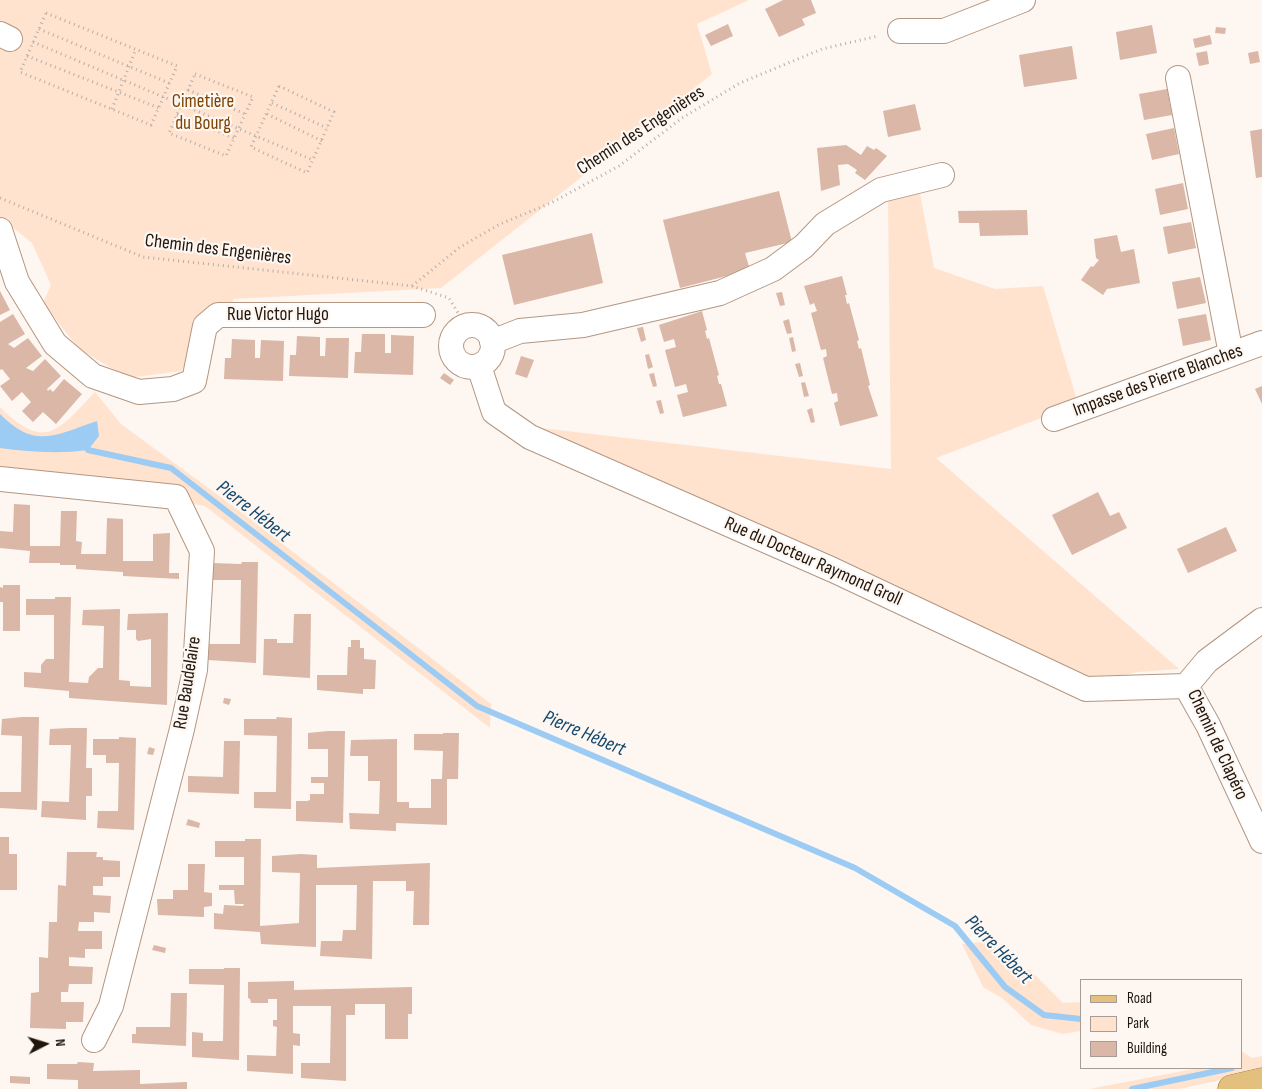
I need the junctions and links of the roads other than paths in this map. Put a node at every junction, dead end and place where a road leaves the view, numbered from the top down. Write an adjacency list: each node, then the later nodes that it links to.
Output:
1 (1024, 0): 2 (street)
2 (900, 31)
3 (1178, 78): 9 (street)
4 (942, 175): 7 (street)
5 (0, 230): 6 (street, Rue Victor Hugo)
6 (423, 315)
7 (492, 342): 10 (street); 10 (street)
8 (1262, 343): 9 (street, Impasse des Pierre Blanches)
9 (1231, 354): 11 (street, Impasse des Pierre Blanches)
10 (479, 366): 14 (street, Rue du Docteur Raymond Groll)
11 (1054, 419)
12 (0, 479): 16 (street, Rue Baudelaire)
13 (1262, 620): 14 (street, Chemin de Clapéro)
14 (1186, 686): 15 (street, Chemin de Clapéro)
15 (1262, 841)
16 (94, 1040)
17 (1262, 1082): 18 (main road)
18 (1232, 1089)

